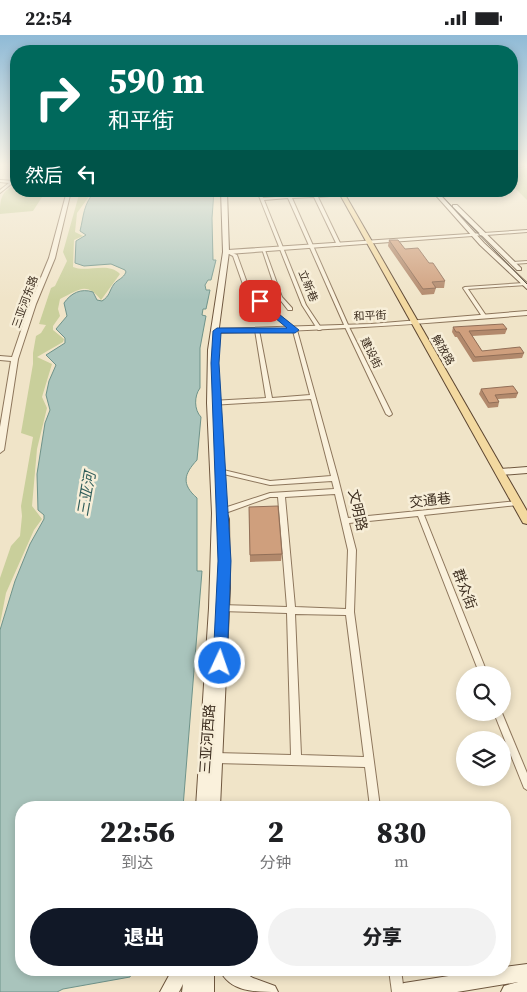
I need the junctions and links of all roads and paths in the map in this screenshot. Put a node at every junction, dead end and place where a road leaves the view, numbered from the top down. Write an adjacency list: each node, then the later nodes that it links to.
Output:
1 (64, 211): 32 (street, 三亚河东路)
2 (226, 211): 18 (main road, 三亚河西路)
3 (226, 211): 30 (main road, 三亚河西路)
4 (267, 211): 16 (street, 立新巷)
5 (296, 211): 15 (street, 建设街)
6 (323, 211): 14 (street)
7 (353, 211): 13 (main road, 解放路)
8 (452, 211): 11 (main road)
9 (461, 211): 12 (main road)
10 (527, 231): 12 (street)
11 (475, 235): 12 (street); 13 (street); 21 (main road)
12 (485, 235): 20 (main road)
13 (372, 243): 14 (street); 25 (main road, 解放路)
14 (339, 245): 15 (street)
15 (311, 247): 16 (street); 26 (street, 建设街)
16 (283, 249): 17 (street); 27 (street, 立新巷)
17 (263, 250): 18 (street); 22 (street)
18 (228, 252): 29 (street); 30 (main road, 三亚河西路)
19 (527, 262): 20 (street)
20 (513, 263): 21 (main road)
21 (526, 283): 24 (street)
22 (290, 309)
23 (527, 313): 24 (street, 和平街)
24 (485, 317): 25 (street, 和平街)
25 (418, 323): 26 (street, 和平街); 40 (main road, 解放路)
26 (347, 327): 27 (street, 和平街); 36 (street, 建设街)
27 (320, 329): 29 (street, 和平街)
28 (257, 330): 29 (street, 和平街); 30 (street, 和平街); 34 (street)
29 (295, 330): 33 (street, 文明路)
30 (215, 331): 35 (main road, 三亚河西路)
31 (0, 359): 32 (street)
32 (15, 359): 37 (street, 三亚河东路)
33 (313, 397): 34 (street); 41 (street, 文明路)
34 (269, 399): 35 (street)
35 (214, 403): 38 (main road, 三亚河西路)
36 (389, 414)
37 (0, 450)
38 (218, 470): 41 (street); 46 (main road, 三亚河西路)
39 (527, 472): 40 (main road)
40 (504, 474): 44 (main road, 解放路); 45 (main road, 解放路)
41 (334, 478): 42 (street, 文明路)
42 (338, 491): 43 (street); 49 (street, 文明路)
43 (281, 494): 46 (street); 51 (street)
44 (518, 503): 47 (street, 交通巷); 48 (main road, 解放路)
45 (527, 508)
46 (220, 512): 50 (main road, 三亚河西路)
47 (420, 513): 49 (street, 交通巷); 53 (street, 群众街)
48 (527, 520)
49 (345, 521): 52 (street, 文明路)
50 (219, 608): 51 (street); 55 (main road, 三亚河西路); 59 (main road, 三亚河西路)
51 (291, 610): 52 (street); 56 (street)
52 (350, 612): 57 (street, 文明路)
53 (480, 666)
54 (501, 721): 58 (street)
55 (215, 758): 56 (street); 60 (main road, 三亚河西路)
56 (296, 761): 57 (street)
57 (369, 761): 61 (street, 文明路)
58 (527, 785)
59 (203, 801)
60 (213, 801)
61 (373, 801)
62 (527, 973): 63 (main road)
63 (511, 975)
64 (178, 976): 71 (main road)
65 (192, 976): 72 (main road)
66 (206, 976): 73 (main road)
67 (233, 976): 74 (main road)
68 (396, 976): 75 (street)
69 (508, 976): 76 (main road)
70 (527, 989): 77 (main road)
71 (169, 992)
72 (191, 992)
73 (205, 992)
74 (269, 992)
75 (398, 992)
76 (404, 992)
77 (510, 992)

